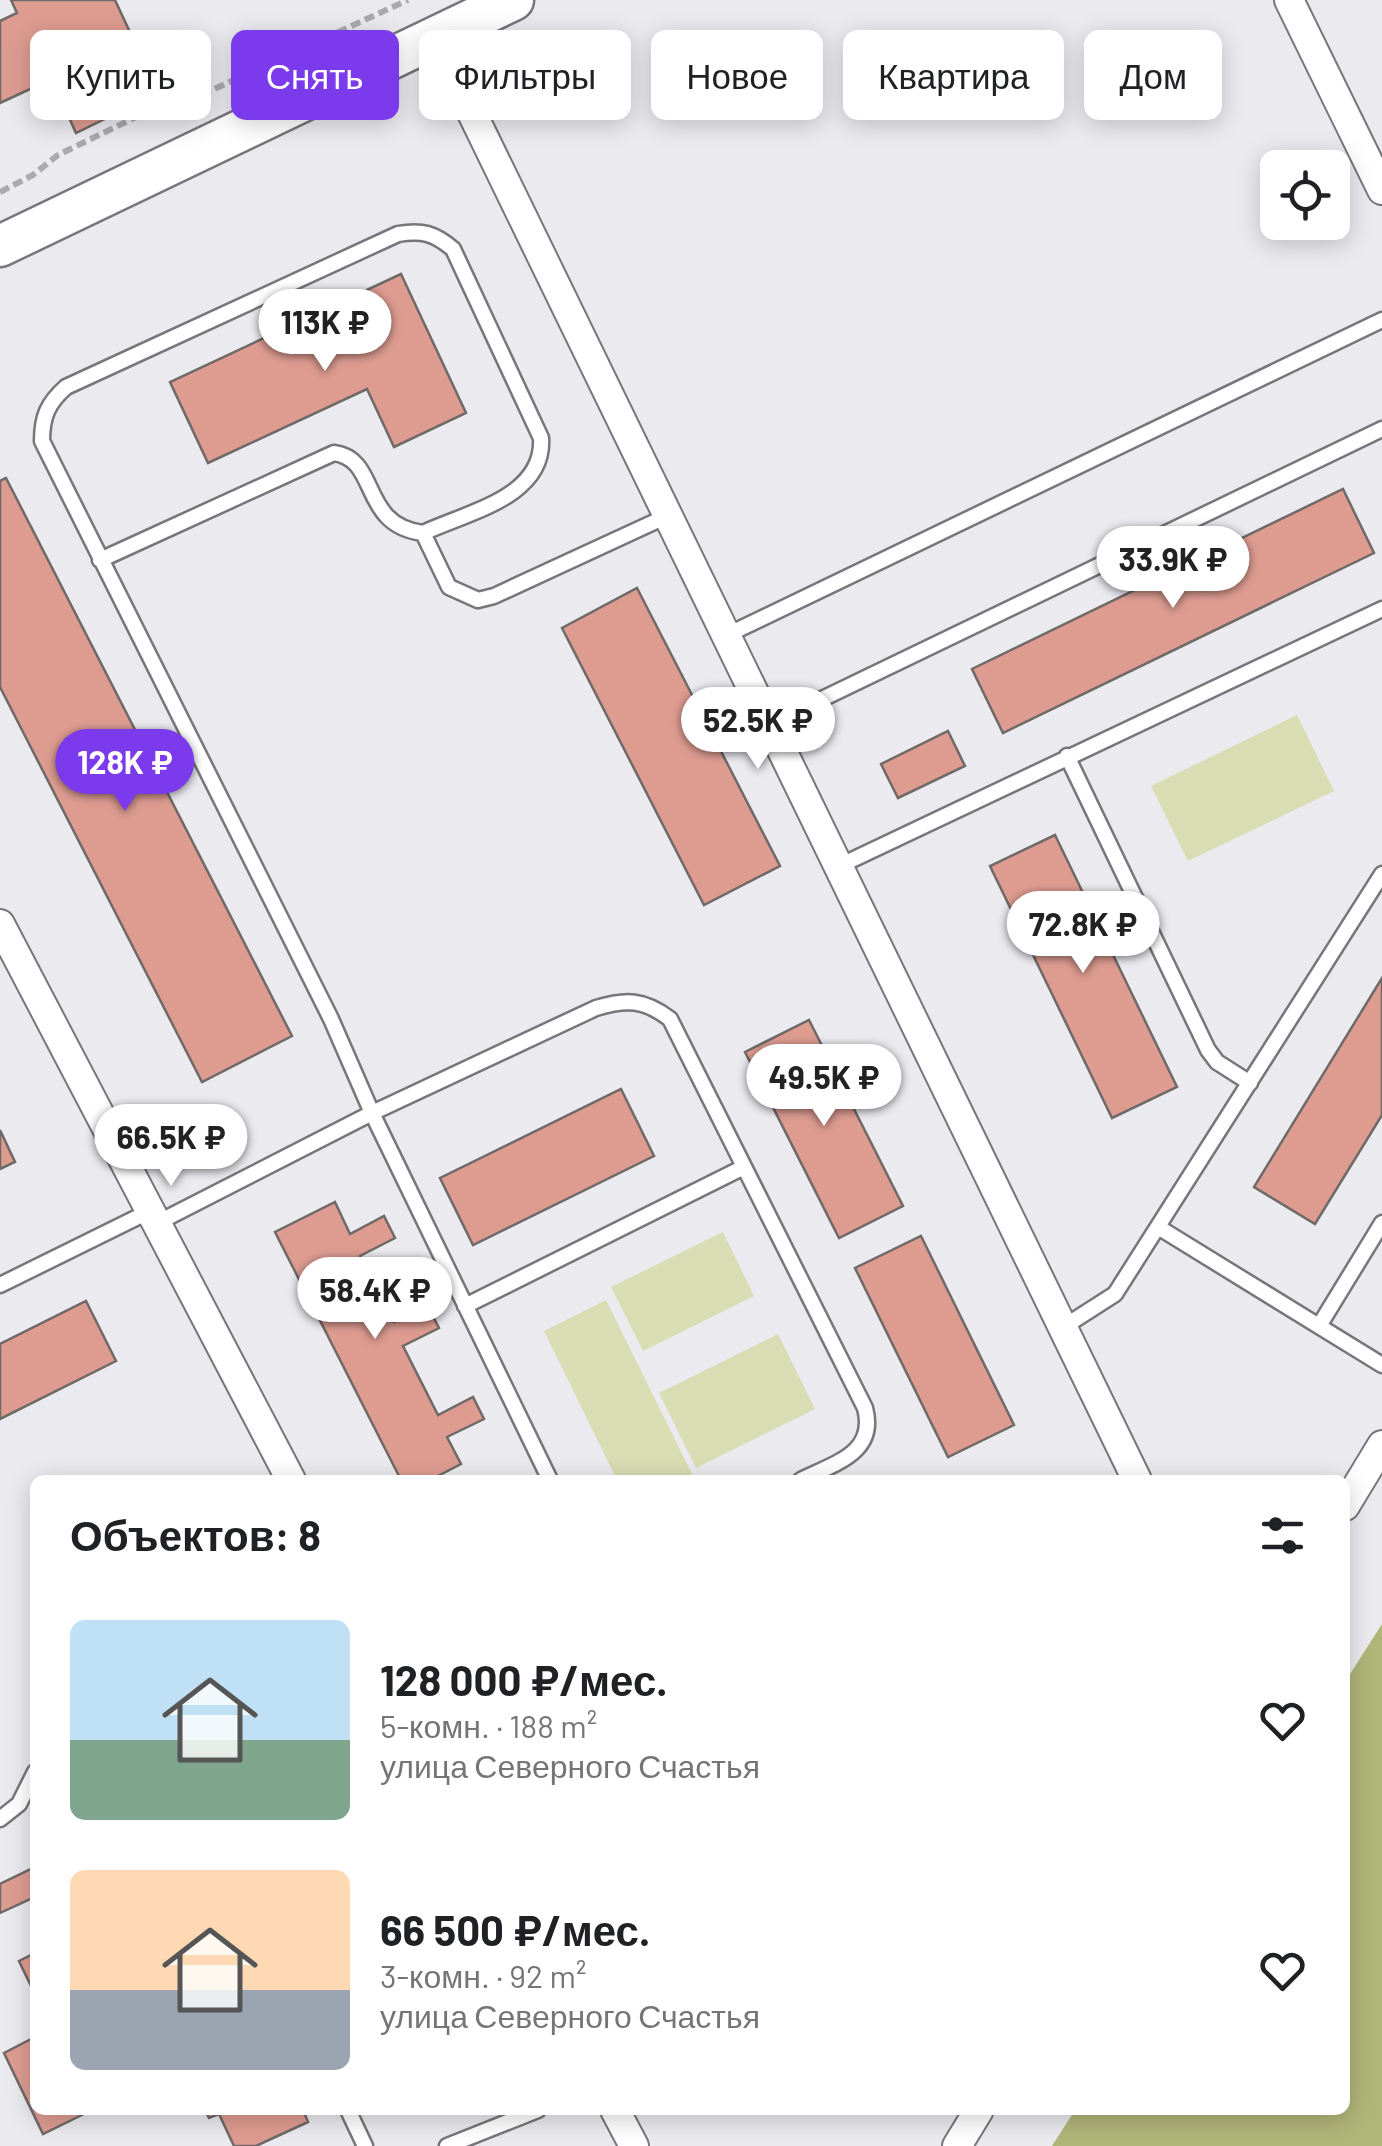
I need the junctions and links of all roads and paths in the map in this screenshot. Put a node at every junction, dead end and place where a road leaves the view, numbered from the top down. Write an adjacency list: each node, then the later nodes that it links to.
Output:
1 (408, 0): 8 (path)
2 (513, 0): 4 (main road)
3 (1288, 0): 7 (street)
4 (450, 30)
5 (419, 45): 9 (main road)
6 (475, 120): 12 (street)
7 (1382, 190)
8 (0, 192)
9 (0, 246)
10 (1382, 320): 16 (lane)
11 (1382, 429): 17 (lane)
12 (666, 516): 13 (lane); 16 (street)
13 (424, 533): 14 (lane); 14 (lane)
14 (100, 560): 23 (lane)
15 (1382, 608): 18 (lane)
16 (724, 636): 17 (street)
17 (768, 725): 19 (street)
18 (1067, 756): 19 (lane); 22 (lane)
19 (836, 867): 31 (street)
20 (1382, 874): 22 (lane)
21 (0, 924): 25 (street)
22 (1250, 1083): 27 (lane)
23 (372, 1113): 24 (lane); 25 (lane); 29 (lane)
24 (744, 1167): 29 (lane); 36 (lane)
25 (154, 1217): 28 (lane); 34 (street)
26 (1382, 1223): 30 (lane)
27 (1158, 1227): 30 (lane); 31 (lane)
28 (0, 1285)
29 (465, 1306): 35 (lane)
30 (1318, 1326): 32 (lane)
31 (1062, 1328): 37 (street)
32 (1382, 1365)
33 (1382, 1444): 38 (street)
34 (288, 1475)
35 (548, 1475)
36 (811, 1475)
37 (1134, 1475)
38 (1350, 1498)
39 (30, 1782): 40 (lane)
40 (0, 1819)
41 (350, 2115): 45 (lane)
42 (525, 2115): 46 (lane)
43 (618, 2115): 47 (street)
44 (976, 2115): 48 (street)
45 (365, 2146)
46 (446, 2146)
47 (634, 2146)
48 (957, 2146)

